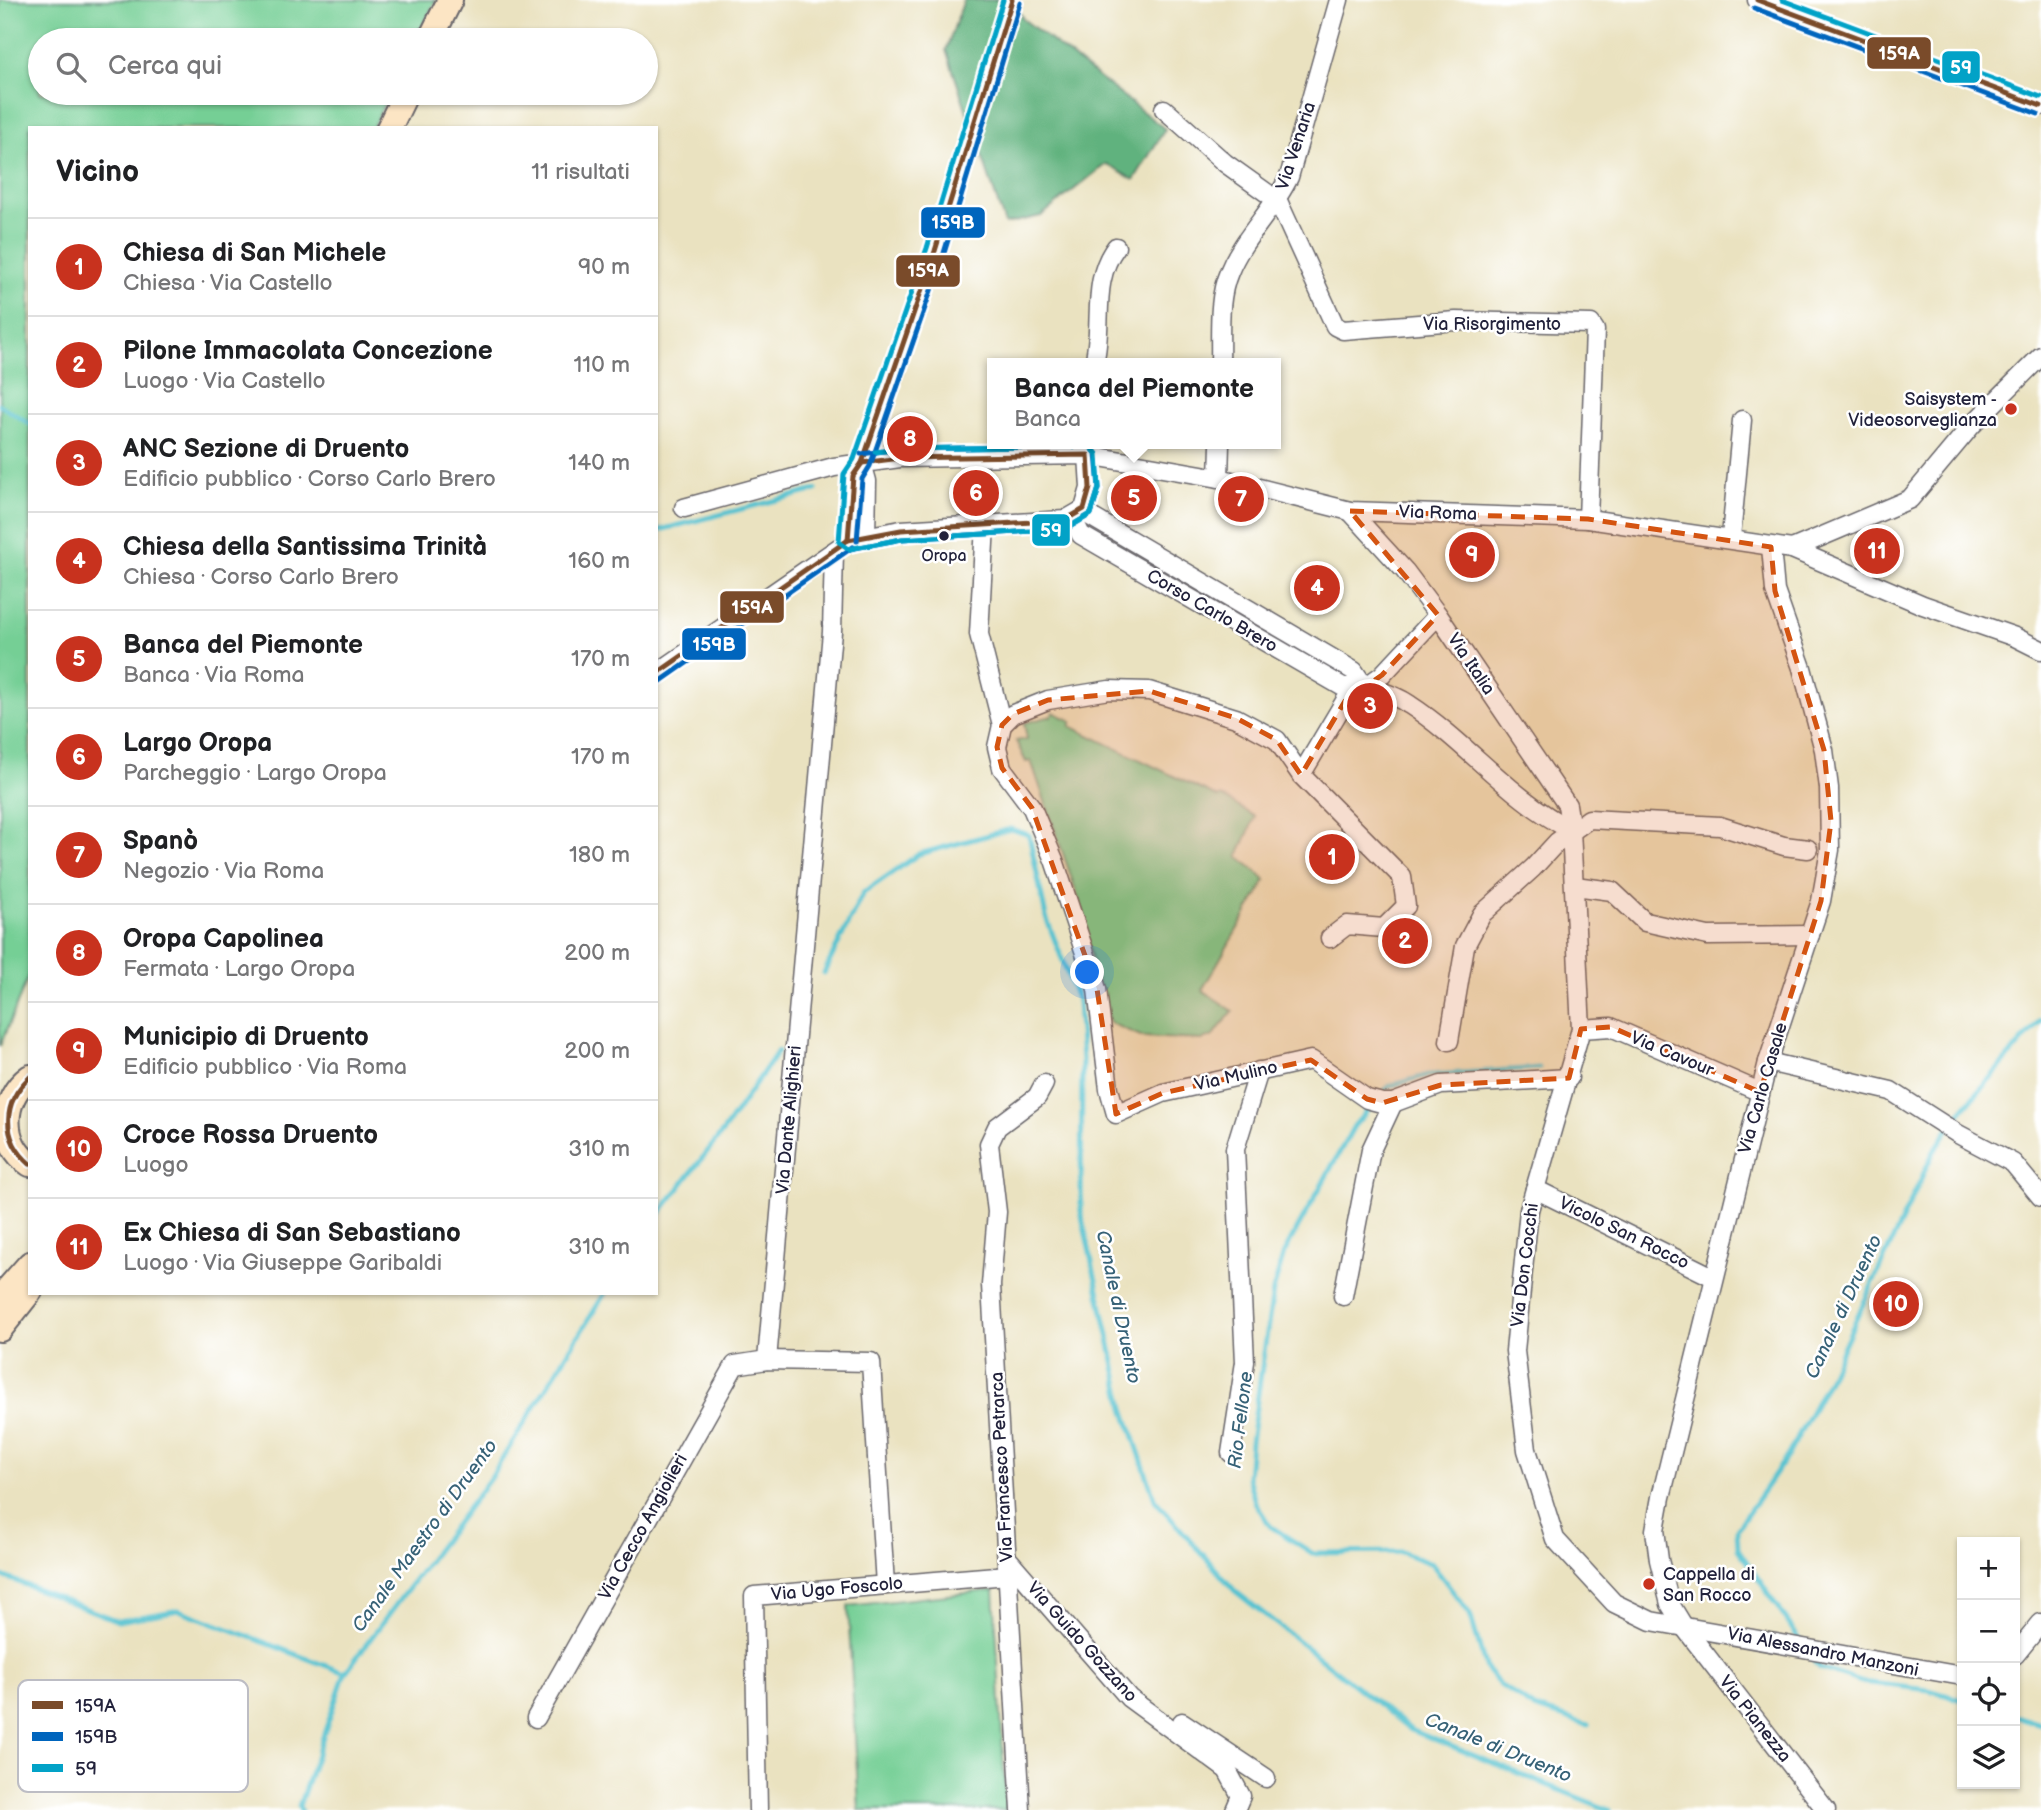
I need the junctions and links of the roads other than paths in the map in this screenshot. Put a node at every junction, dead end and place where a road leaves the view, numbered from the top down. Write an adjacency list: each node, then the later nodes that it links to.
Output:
1 (450, 0): 5 (street)
2 (1012, 0): 19 (street)
3 (1339, 0): 10 (street, Via Venaria)
4 (1763, 1): 7 (street)
5 (436, 28)
6 (400, 105): 9 (street)
7 (2041, 106)
8 (1164, 109): 10 (street)
9 (390, 126)
10 (1278, 201): 14 (street, Via Venaria); 24 (street, Via Risorgimento)
11 (1116, 247): 13 (street)
12 (2041, 356): 29 (street)
13 (1094, 358)
14 (1220, 358)
15 (1742, 420): 26 (street)
16 (1060, 449): 18 (street, Via Roma); 19 (street, Via Roma)
17 (1220, 449): 20 (street)
18 (1088, 456): 20 (street, Via Roma); 23 (street)
19 (862, 463): 21 (street, Via Roma); 27 (street)
20 (1219, 478): 22 (street, Via Roma)
21 (684, 508)
22 (1350, 511): 24 (street, Via Roma); 31 (street, Via Italia)
23 (1078, 513): 25 (street); 34 (street, Corso Carlo Brero)
24 (1588, 519): 26 (street, Via Roma)
25 (985, 525): 27 (street); 35 (street)
26 (1731, 537): 28 (street, Via Roma)
27 (857, 539): 30 (street)
28 (1771, 547): 29 (street, Via Roma); 40 (street, Via Carlo Casale)
29 (1792, 549): 32 (street)
30 (834, 552): 33 (street); 61 (street, Via Dante Alighieri)
31 (1437, 615): 34 (street); 37 (street, Via Italia)
32 (2041, 650)
33 (658, 673)
34 (1364, 686): 36 (street); 37 (street, Corso Carlo Brero)
35 (1002, 725): 36 (street); 45 (street, Via Mulino)
36 (1301, 775): 41 (street)
37 (1571, 830): 38 (street); 39 (street, Via Don Cocchi); 43 (street)
38 (1808, 849)
39 (1574, 886): 40 (street); 42 (street, Via Don Cocchi)
40 (1810, 934): 44 (street, Via Carlo Casale)
41 (1330, 938)
42 (1581, 1029): 46 (street, Via Don Cocchi); 49 (street, Via Cavour)
43 (1449, 1041)
44 (1768, 1062): 49 (street, Via Carlo Casale); 54 (street)
45 (1259, 1071): 50 (street, Via Mulino); 62 (street)
46 (1569, 1078): 50 (street); 53 (street, Via Don Cocchi)
47 (28, 1079): 51 (street)
48 (1044, 1084): 63 (street, Via Francesco Petrarca)
49 (1760, 1092): 56 (street, Via Carlo Casale)
50 (1381, 1102): 58 (street)
51 (2, 1131): 52 (street)
52 (28, 1163)
53 (1535, 1189): 56 (street, Vicolo San Rocco); 66 (street, Via Don Cocchi)
54 (2041, 1197)
55 (28, 1266): 59 (street)
56 (1713, 1277): 66 (street, Via Carlo Casale)
57 (28, 1294): 60 (street)
58 (1343, 1296)
59 (0, 1298)
60 (0, 1329)
61 (767, 1360): 64 (street); 69 (street, Via Cecco Angiolieri)
62 (1231, 1453)
63 (1007, 1559): 64 (street, Via Ugo Foscolo); 70 (street, Via Guido Gozzano); 72 (street, Via Francesco Petrarca); 73 (street, Via Guido Gozzano)
64 (885, 1586): 71 (street, Via Ugo Foscolo)
65 (2041, 1623): 67 (street)
66 (1684, 1628): 68 (street, Via Alessandro Manzoni); 74 (street, Via Pianezza)
67 (2020, 1649)
68 (1957, 1675)
69 (536, 1718)
70 (1266, 1779)
71 (758, 1810)
72 (1021, 1810)
73 (1235, 1810)
74 (1826, 1810)

